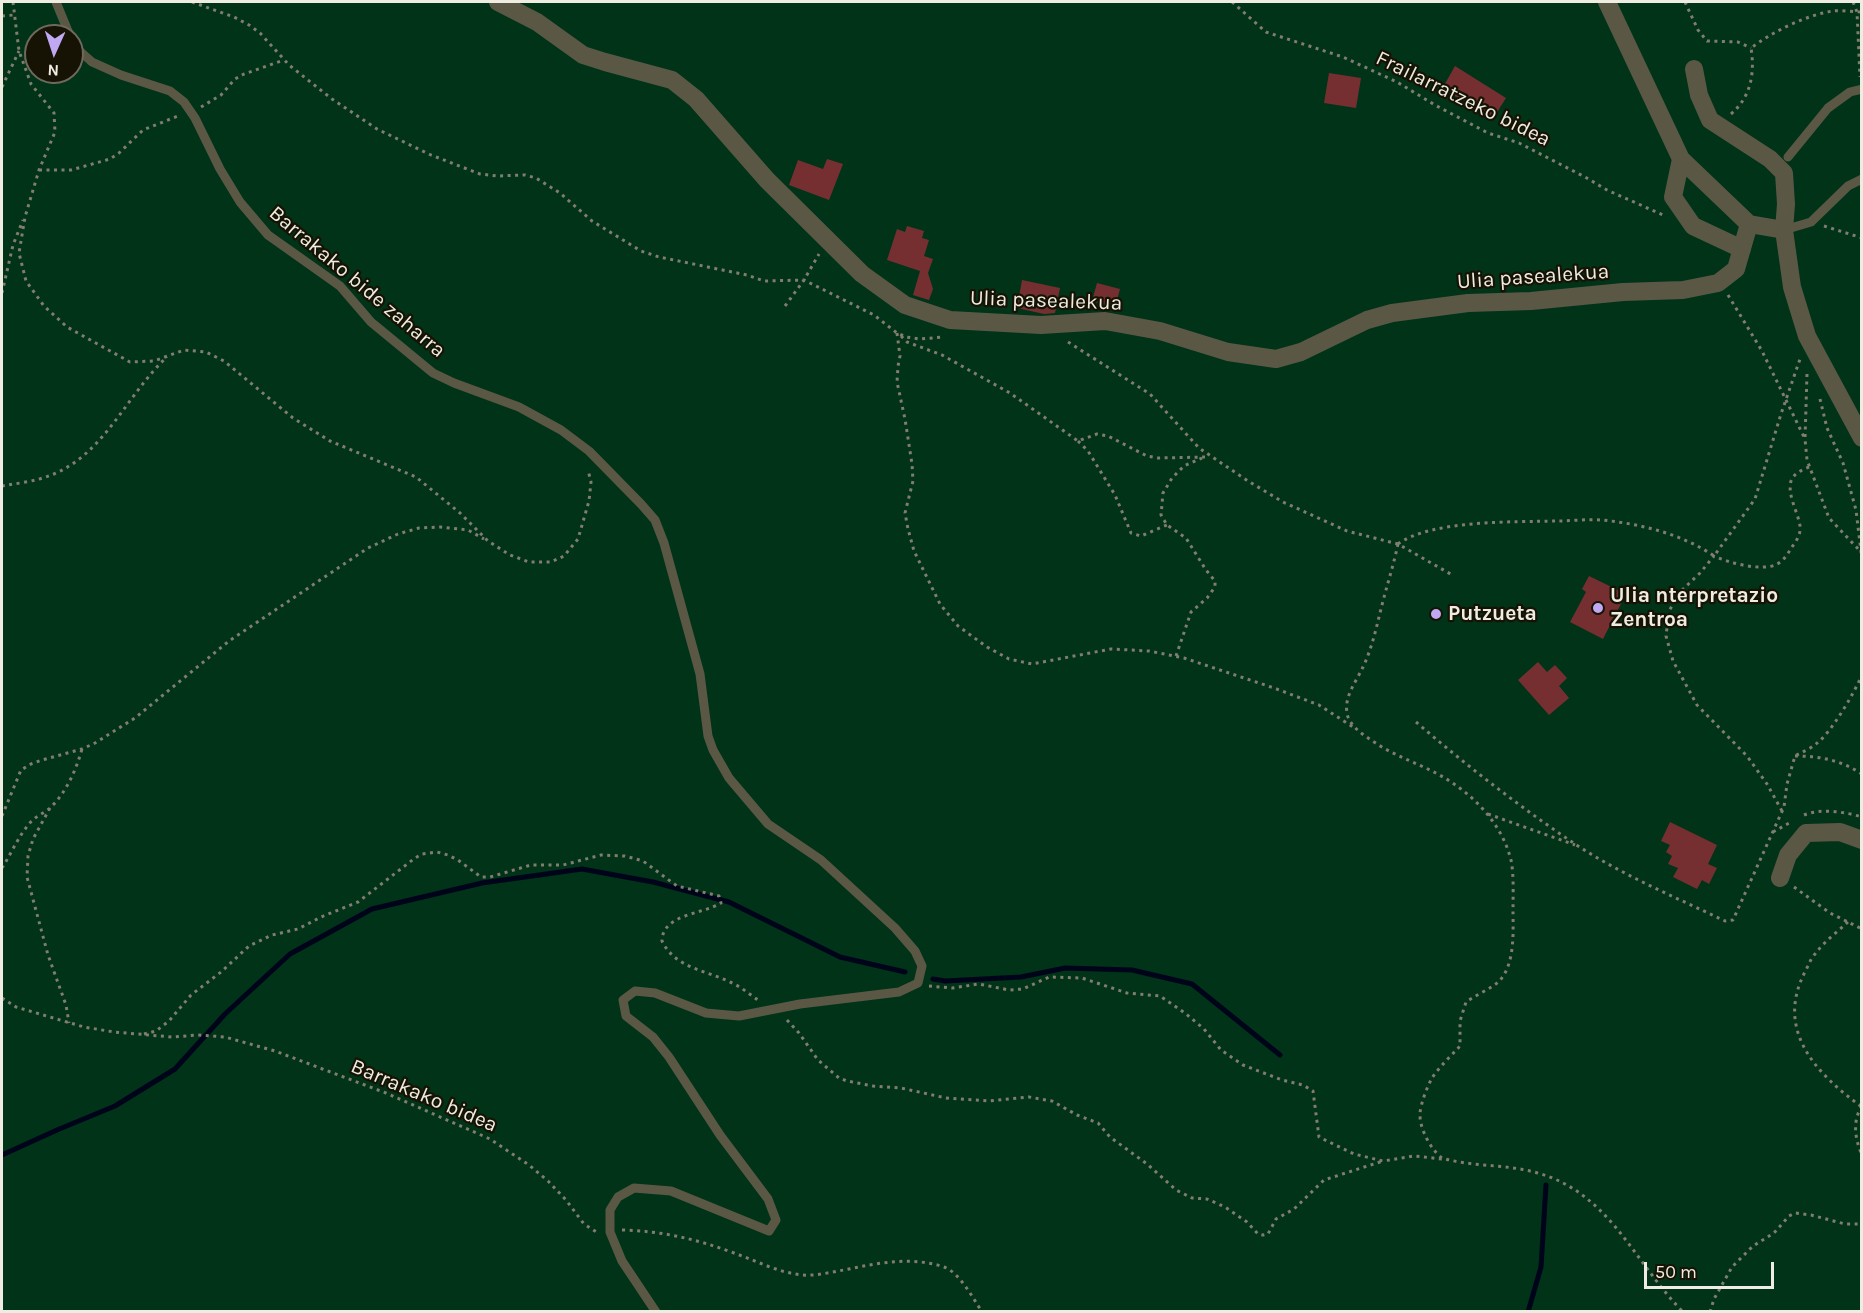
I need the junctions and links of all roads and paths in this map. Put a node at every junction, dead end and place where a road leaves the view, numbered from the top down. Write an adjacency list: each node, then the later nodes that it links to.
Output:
1 (13, 2): 11 (path)
2 (56, 2): 13 (lane)
3 (192, 2): 17 (path)
4 (498, 2): 34 (street, Ulia pasealekua)
5 (1232, 2): 28 (path, Frailarratzeko bidea)
6 (1607, 2): 25 (street)
7 (1686, 2): 14 (path)
8 (1853, 2): 9 (path)
9 (1857, 12): 10 (path); 14 (path); 19 (path)
10 (1862, 12)
11 (14, 15): 12 (path); 15 (path)
12 (2, 16)
13 (65, 24)
14 (1750, 48): 23 (path)
15 (18, 51): 20 (path); 26 (path)
16 (84, 55): 22 (lane, Barrakako bide zaharra)
17 (284, 60): 22 (path); 37 (path)
18 (1694, 69): 32 (street)
19 (1861, 78)
20 (2, 87)
21 (1862, 89): 24 (lane)
22 (190, 111): 26 (path); 79 (lane, Barrakako bide zaharra)
23 (1731, 114)
24 (1788, 157)
25 (1681, 159): 28 (street); 31 (street)
26 (39, 170): 29 (path)
27 (1862, 179): 30 (lane)
28 (1673, 197): 35 (street)
29 (26, 213): 38 (path); 44 (path)
30 (1811, 222): 32 (lane); 33 (path)
31 (1749, 224): 32 (street); 35 (street)
32 (1784, 230): 43 (street)
33 (1862, 238)
34 (827, 239): 37 (path); 40 (street, Ulia pasealekua)
35 (1742, 249): 36 (street)
36 (1736, 269): 40 (street, Ulia pasealekua); 47 (path)
37 (804, 280): 39 (path); 41 (path)
38 (2, 293)
39 (784, 306)
40 (1041, 325): 51 (path)
41 (897, 333): 42 (path); 50 (path); 62 (path)
42 (951, 336)
43 (1807, 336): 47 (path); 48 (street)
44 (168, 356): 54 (path); 56 (path)
45 (1807, 372): 49 (path)
46 (1819, 396): 58 (path)
47 (1786, 401): 49 (path); 59 (path)
48 (1862, 438)
49 (1805, 439): 53 (path)
50 (1078, 441): 51 (path); 55 (path)
51 (1207, 456): 55 (path); 57 (path)
52 (586, 464): 56 (path)
53 (1809, 467): 58 (path); 59 (path)
54 (2, 486)
55 (1167, 525): 62 (path)
56 (488, 541): 66 (path)
57 (1398, 544): 59 (path); 61 (path); 65 (path)
58 (1861, 553): 60 (path)
59 (1714, 556): 70 (path)
60 (1862, 560)
61 (1454, 576)
62 (1176, 656): 65 (path)
63 (1862, 675): 67 (path)
64 (1416, 722): 74 (path)
65 (1354, 728): 71 (path)
66 (82, 749): 69 (path); 72 (path)
67 (1795, 756): 68 (path); 70 (path)
68 (1862, 774)
69 (50, 808): 75 (path); 81 (path)
70 (1782, 811): 74 (path)
71 (1486, 813): 74 (path); 84 (path)
72 (2, 816)
73 (1862, 840): 76 (street)
74 (1580, 846)
75 (2, 868)
76 (1780, 878): 77 (path)
77 (1848, 922): 78 (path); 82 (path)
78 (1862, 929)
79 (918, 983): 84 (path); 86 (lane)
80 (2, 998): 81 (path, Barrakako bidea)
81 (69, 1023): 86 (path, Barrakako bidea)
82 (1861, 1106): 83 (path)
83 (1862, 1155)
84 (1450, 1160): 89 (path)
85 (1862, 1224): 90 (path)
86 (610, 1232): 87 (lane); 88 (path, Barrakako bidea)
87 (656, 1311)
88 (982, 1311)
89 (1683, 1311)
90 (1710, 1311)

